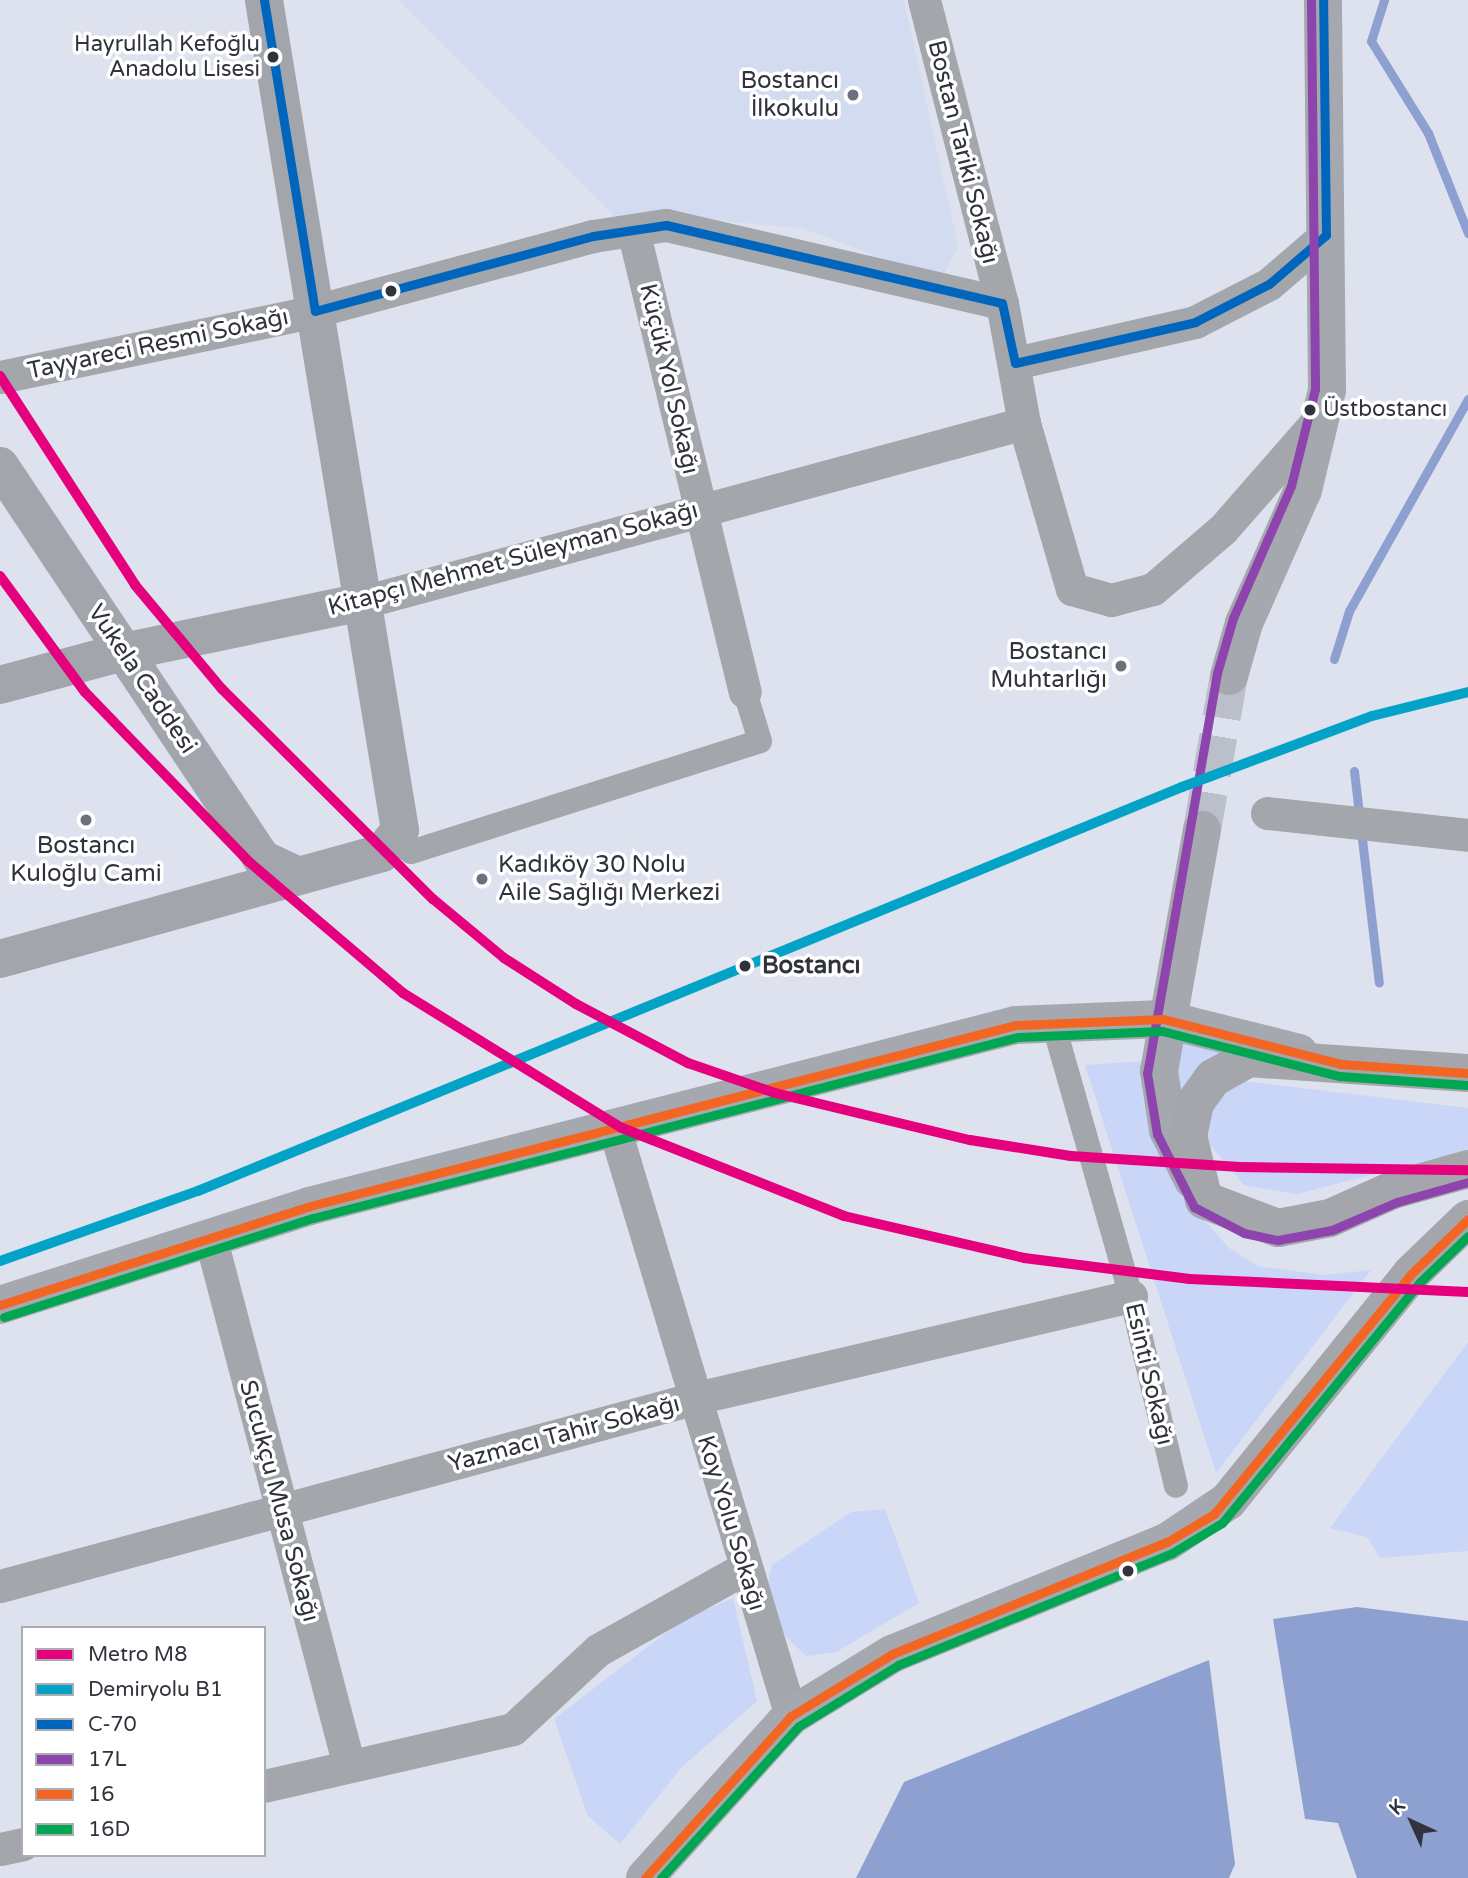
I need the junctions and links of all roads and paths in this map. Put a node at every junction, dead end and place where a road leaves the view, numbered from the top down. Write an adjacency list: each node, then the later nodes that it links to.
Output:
1 (264, 0): 7 (main road)
2 (924, 0): 6 (street, Bostan Tariki Sokağı)
3 (1323, 0): 5 (main road)
4 (633, 230): 6 (street, Tayyareci Resmi Sokağı); 7 (street, Tayyareci Resmi Sokağı); 13 (street, Küçük Yol Sokağı)
5 (1326, 235): 8 (street); 10 (main road)
6 (1002, 303): 8 (street, Bostan Tariki Sokağı)
7 (315, 311): 9 (street, Tayyareci Resmi Sokağı); 14 (main road)
8 (1015, 363): 11 (street, Bostan Tariki Sokağı)
9 (0, 377)
10 (1322, 416): 11 (street, Bostan Tariki Sokağı); 16 (main road)
11 (1024, 423): 13 (street, Kitapçı Mehmet Süleyman Sokağı)
12 (0, 466): 15 (main road, Vukela Caddesi)
13 (699, 510): 14 (street, Kitapçı Mehmet Süleyman Sokağı); 18 (street, Küçük Yol Sokağı)
14 (363, 602): 15 (main road, Kitapçı Mehmet Süleyman Sokağı); 23 (main road)
15 (123, 652): 17 (main road, Kitapçı Mehmet Süleyman Sokağı); 23 (main road, Vukela Caddesi)
16 (1229, 676)
17 (0, 685)
18 (745, 692): 22 (street)
19 (1267, 813): 21 (street)
20 (1202, 830): 26 (main road)
21 (1468, 835)
22 (411, 852)
23 (297, 875): 24 (main road)
24 (0, 959)
25 (1052, 1019): 26 (main road); 29 (main road); 34 (street, Esinti Sokağı)
26 (1163, 1019): 27 (main road); 31 (main road)
27 (1341, 1064): 28 (highway); 31 (highway)
28 (1468, 1073)
29 (614, 1127): 33 (main road); 36 (street, Koy Yolu Sokağı)
30 (1468, 1168): 31 (highway)
31 (1204, 1200)
32 (1468, 1219): 38 (highway)
33 (210, 1236): 35 (main road); 39 (street, Sucukçu Musa Sokağı)
34 (1131, 1296): 36 (street, Yazmacı Tahir Sokağı); 37 (street, Esinti Sokağı)
35 (0, 1305)
36 (692, 1399): 39 (street, Yazmacı Tahir Sokağı); 40 (street, Koy Yolu Sokağı)
37 (1176, 1486)
38 (1228, 1501): 42 (main road)
39 (281, 1512): 41 (street, Yazmacı Tahir Sokağı); 43 (street, Sucukçu Musa Sokağı)
40 (743, 1569): 42 (street, Koy Yolu Sokağı); 43 (street)
41 (0, 1586)
42 (792, 1716): 47 (main road)
43 (349, 1766): 44 (street)
44 (266, 1786)
45 (21, 1844): 46 (street)
46 (0, 1849)
47 (645, 1878)

